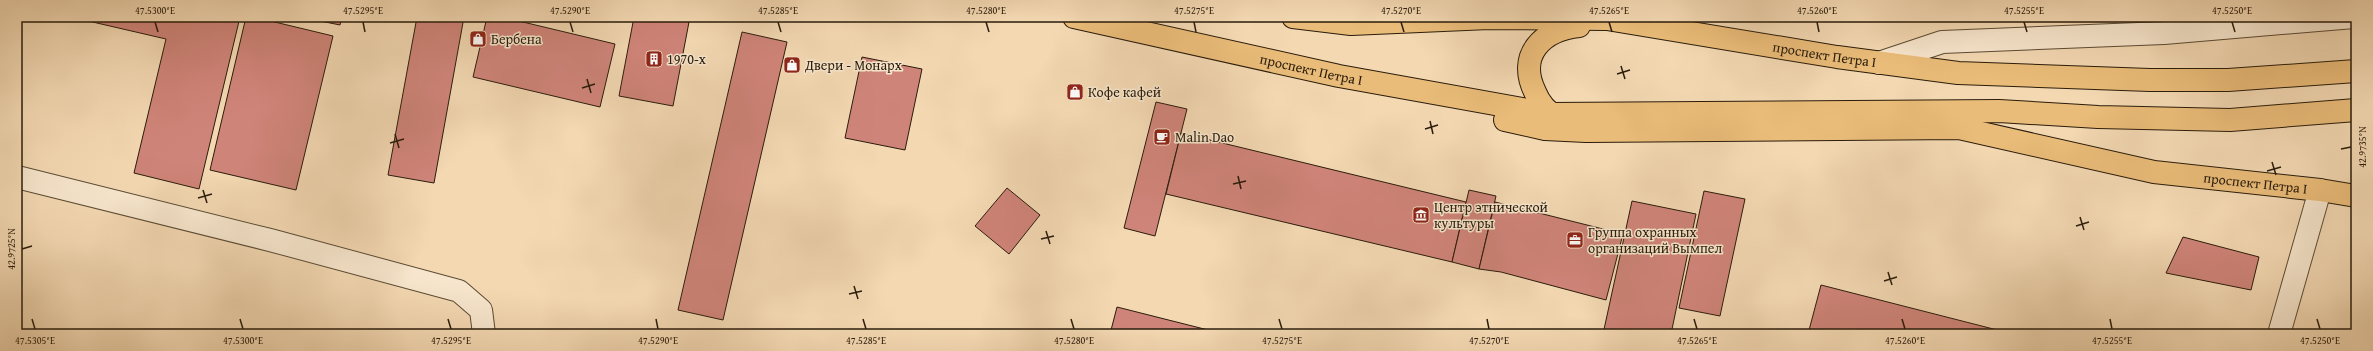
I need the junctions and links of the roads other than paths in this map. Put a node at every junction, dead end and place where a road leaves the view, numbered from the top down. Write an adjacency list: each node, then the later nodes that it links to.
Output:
1 (1074, 17): 9 (main road, проспект Петра I)
2 (1293, 17): 4 (main road, проспект Петра I)
3 (2354, 17): 7 (street, проспект Петра I)
4 (1489, 18): 5 (main road, проспект Петра I)
5 (1607, 19): 6 (main road, проспект Петра I); 11 (main road)
6 (1629, 20): 7 (main road, проспект Петра I)
7 (1879, 63): 8 (main road)
8 (2356, 71)
9 (1339, 76): 11 (main road, проспект Петра I); 12 (main road, проспект Петра I)
10 (2356, 110): 11 (main road)
11 (1550, 114): 12 (main road)
12 (1586, 131): 14 (main road, проспект Петра I)
13 (17, 177): 16 (street)
14 (2320, 190): 15 (main road, проспект Петра I); 17 (street)
15 (2356, 196)
16 (484, 334)
17 (2279, 334)

